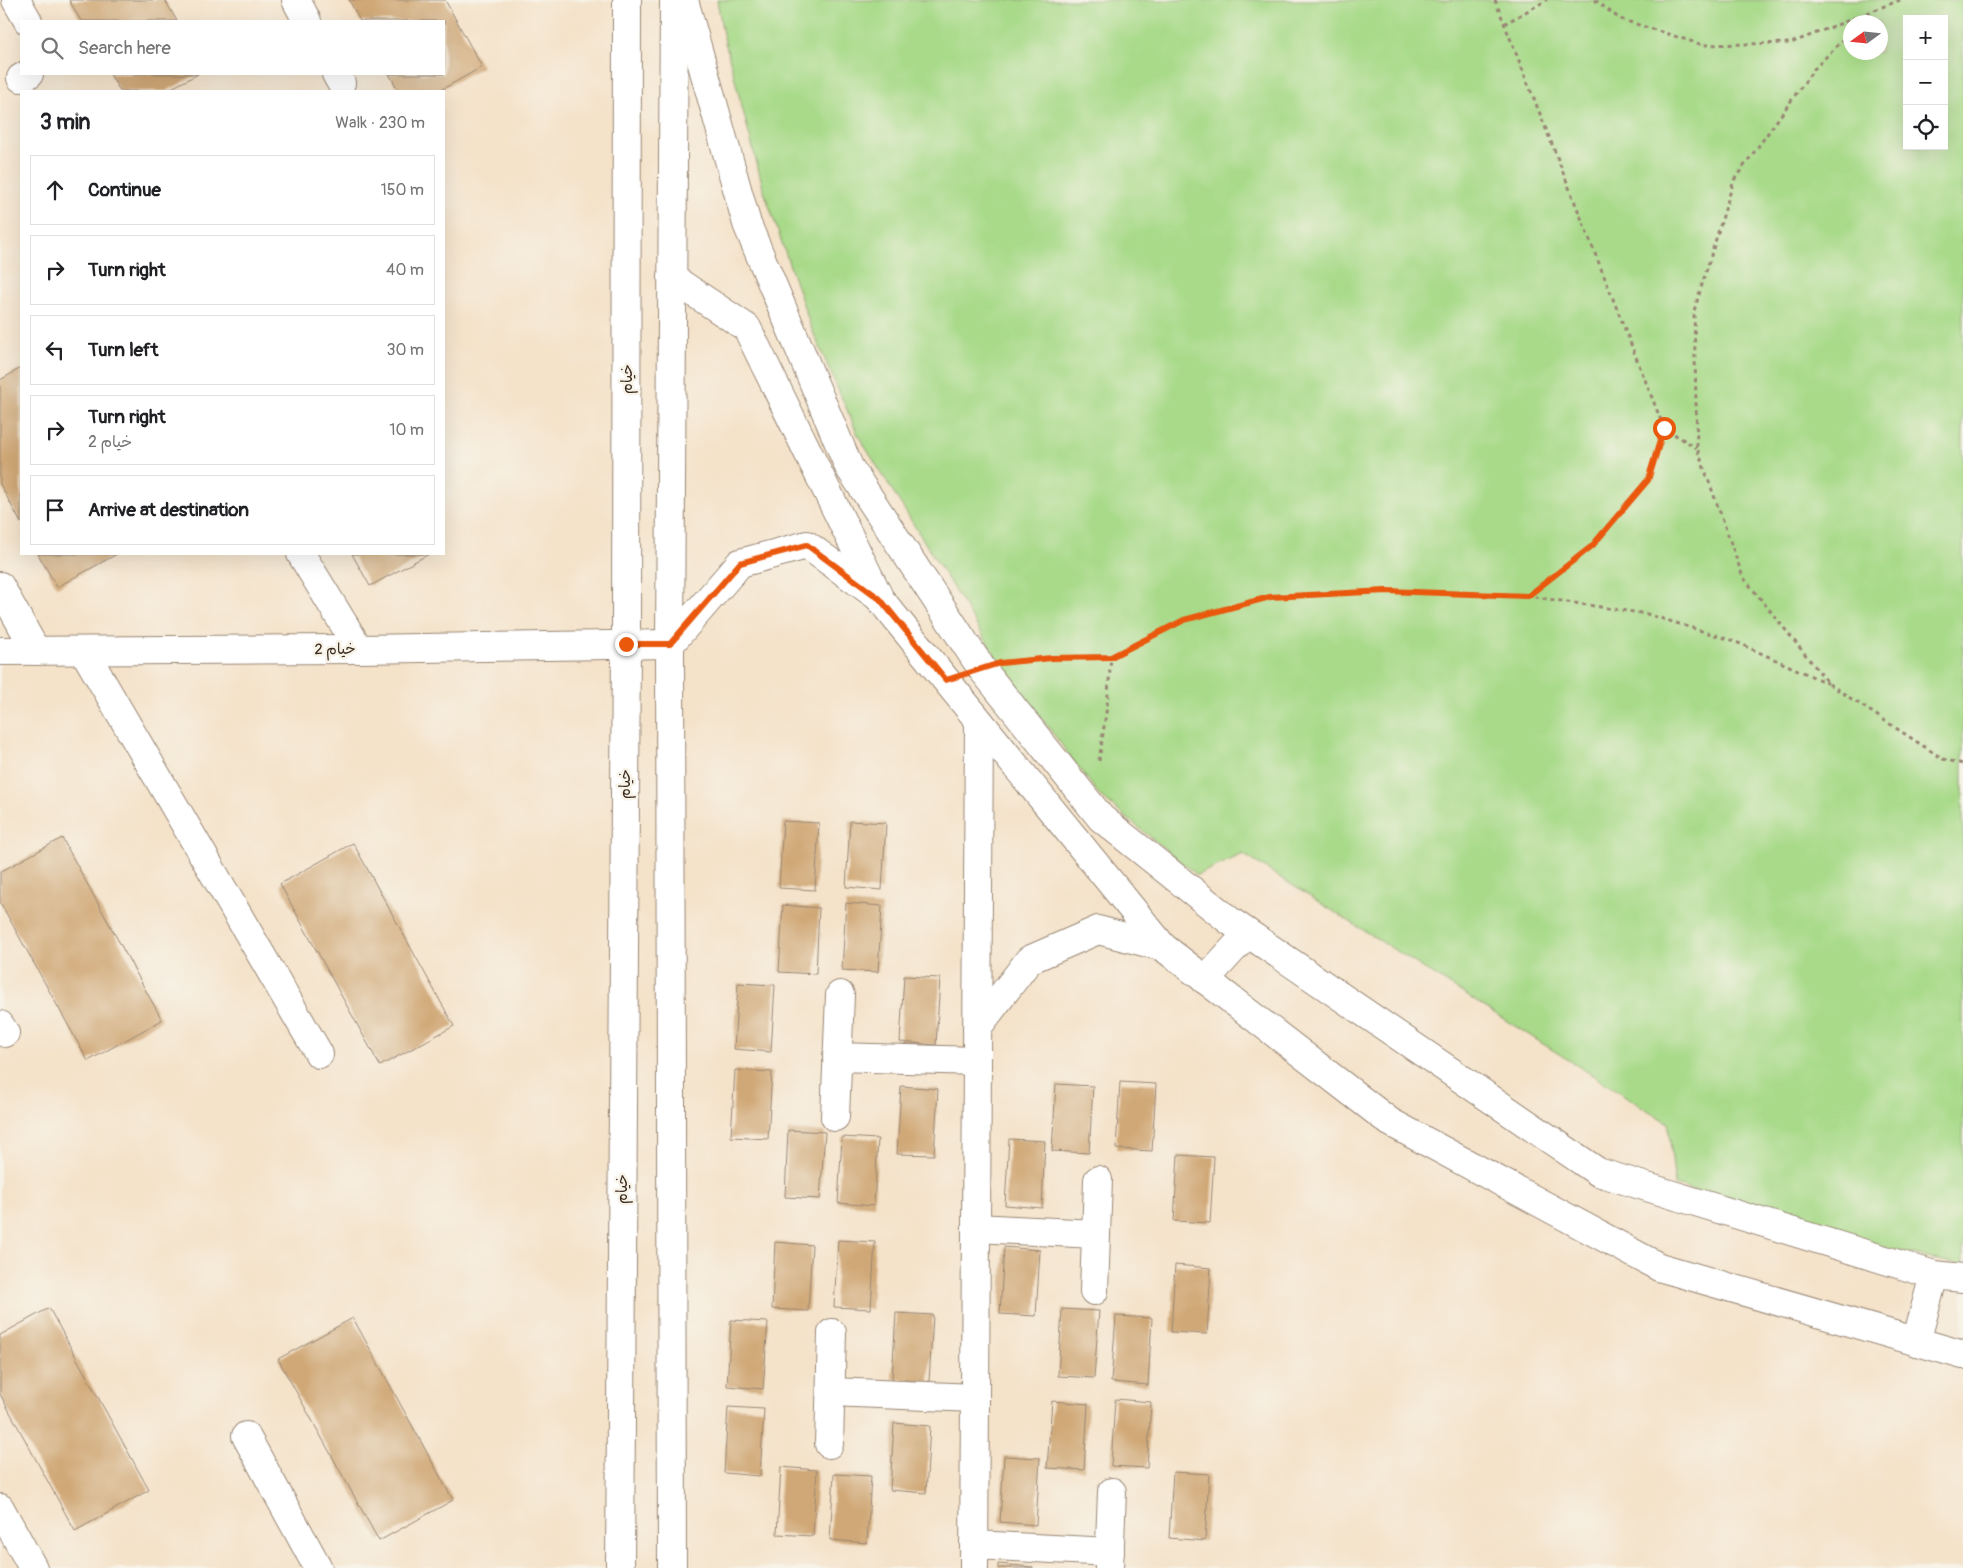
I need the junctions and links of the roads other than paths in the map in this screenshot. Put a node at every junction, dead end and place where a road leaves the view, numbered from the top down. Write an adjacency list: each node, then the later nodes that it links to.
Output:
1 (16, 0): 6 (street)
2 (296, 0): 7 (street)
3 (627, 0): 12 (street, خیام)
4 (674, 0): 8 (street)
5 (684, 0): 19 (street)
6 (27, 20)
7 (306, 20)
8 (672, 278): 11 (street); 13 (street)
9 (303, 555): 14 (street)
10 (0, 586): 16 (street)
11 (880, 599): 13 (street); 18 (street)
12 (626, 644): 13 (street, خیام 2); 14 (street, خیام 2); 47 (street, خیام)
13 (670, 644): 48 (street)
14 (359, 649): 17 (street, خیام 2)
15 (0, 651): 16 (street, خیام 2)
16 (36, 651): 17 (street, خیام 2)
17 (84, 651): 24 (street)
18 (979, 720): 20 (street); 23 (street)
19 (1247, 934): 21 (street); 31 (street)
20 (1163, 947): 21 (street); 23 (street)
21 (1205, 980): 35 (street)
22 (840, 995): 25 (street)
23 (977, 1028): 26 (street)
24 (319, 1054)
25 (837, 1057): 26 (street); 27 (street)
26 (977, 1061): 29 (street)
27 (834, 1117)
28 (1098, 1180): 30 (street)
29 (976, 1228): 30 (street); 38 (street)
30 (1096, 1234): 33 (street)
31 (1934, 1275): 32 (street); 35 (street)
32 (1963, 1278)
33 (1094, 1292)
34 (832, 1333): 37 (street)
35 (1916, 1342): 36 (street)
36 (1963, 1355)
37 (830, 1392): 38 (street); 40 (street)
38 (975, 1398): 43 (street)
39 (246, 1436): 46 (street)
40 (829, 1444)
41 (1112, 1492): 44 (street)
42 (0, 1508): 45 (street)
43 (974, 1556): 44 (street)
44 (1109, 1560)
45 (33, 1568)
46 (318, 1568)
47 (620, 1568)
48 (672, 1568)

